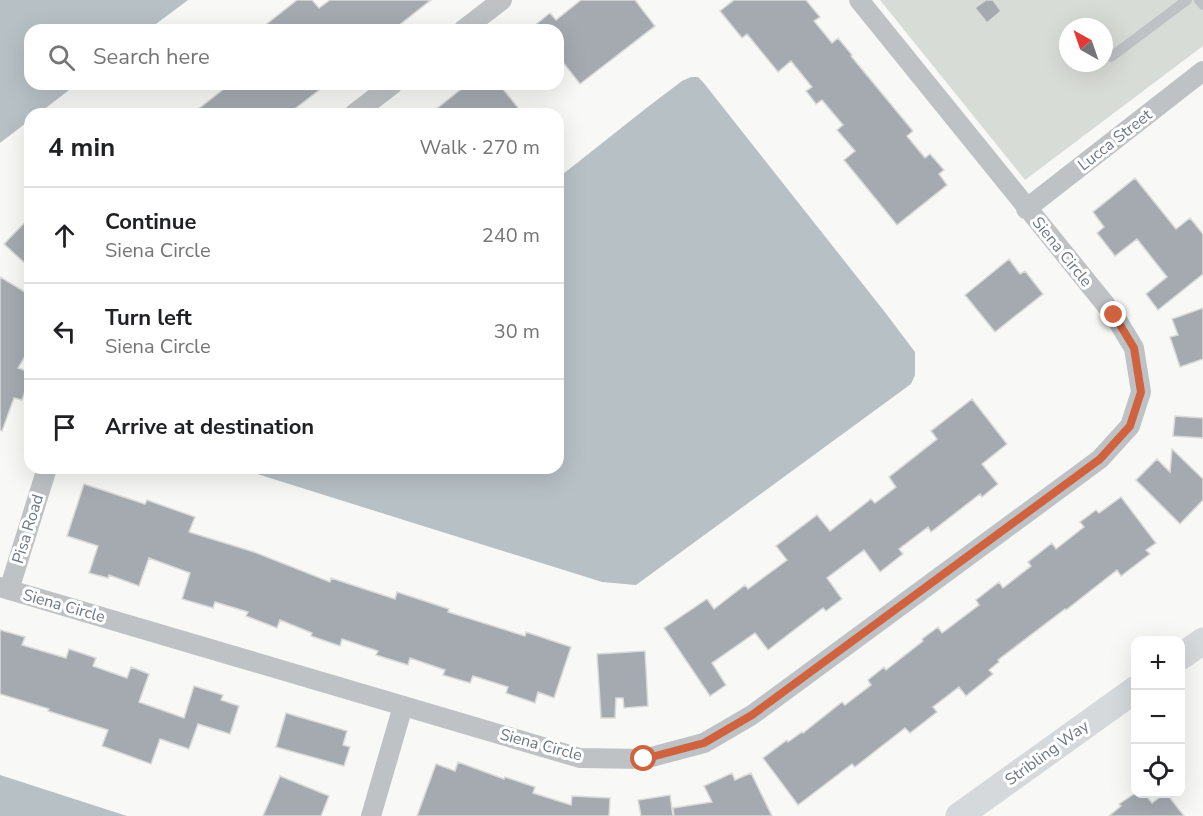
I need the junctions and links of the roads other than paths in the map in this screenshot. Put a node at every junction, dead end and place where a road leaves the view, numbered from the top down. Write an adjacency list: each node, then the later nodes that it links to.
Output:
1 (502, 0): 6 (street)
2 (859, 0): 11 (street, Siena Circle)
3 (1187, 0): 7 (lane)
4 (1199, 0): 5 (lane)
5 (1203, 5)
6 (471, 24)
7 (1113, 56)
8 (1203, 70): 11 (street, Lucca Street)
9 (385, 90): 10 (street)
10 (362, 108)
11 (1026, 209): 17 (street, Siena Circle)
12 (45, 474): 13 (street, Pisa Road)
13 (5, 588): 17 (street, Siena Circle)
14 (1203, 641): 15 (street)
15 (1185, 654)
16 (1135, 690): 19 (street, Stribling Way)
17 (403, 706): 18 (street)
18 (371, 816)
19 (959, 816)

